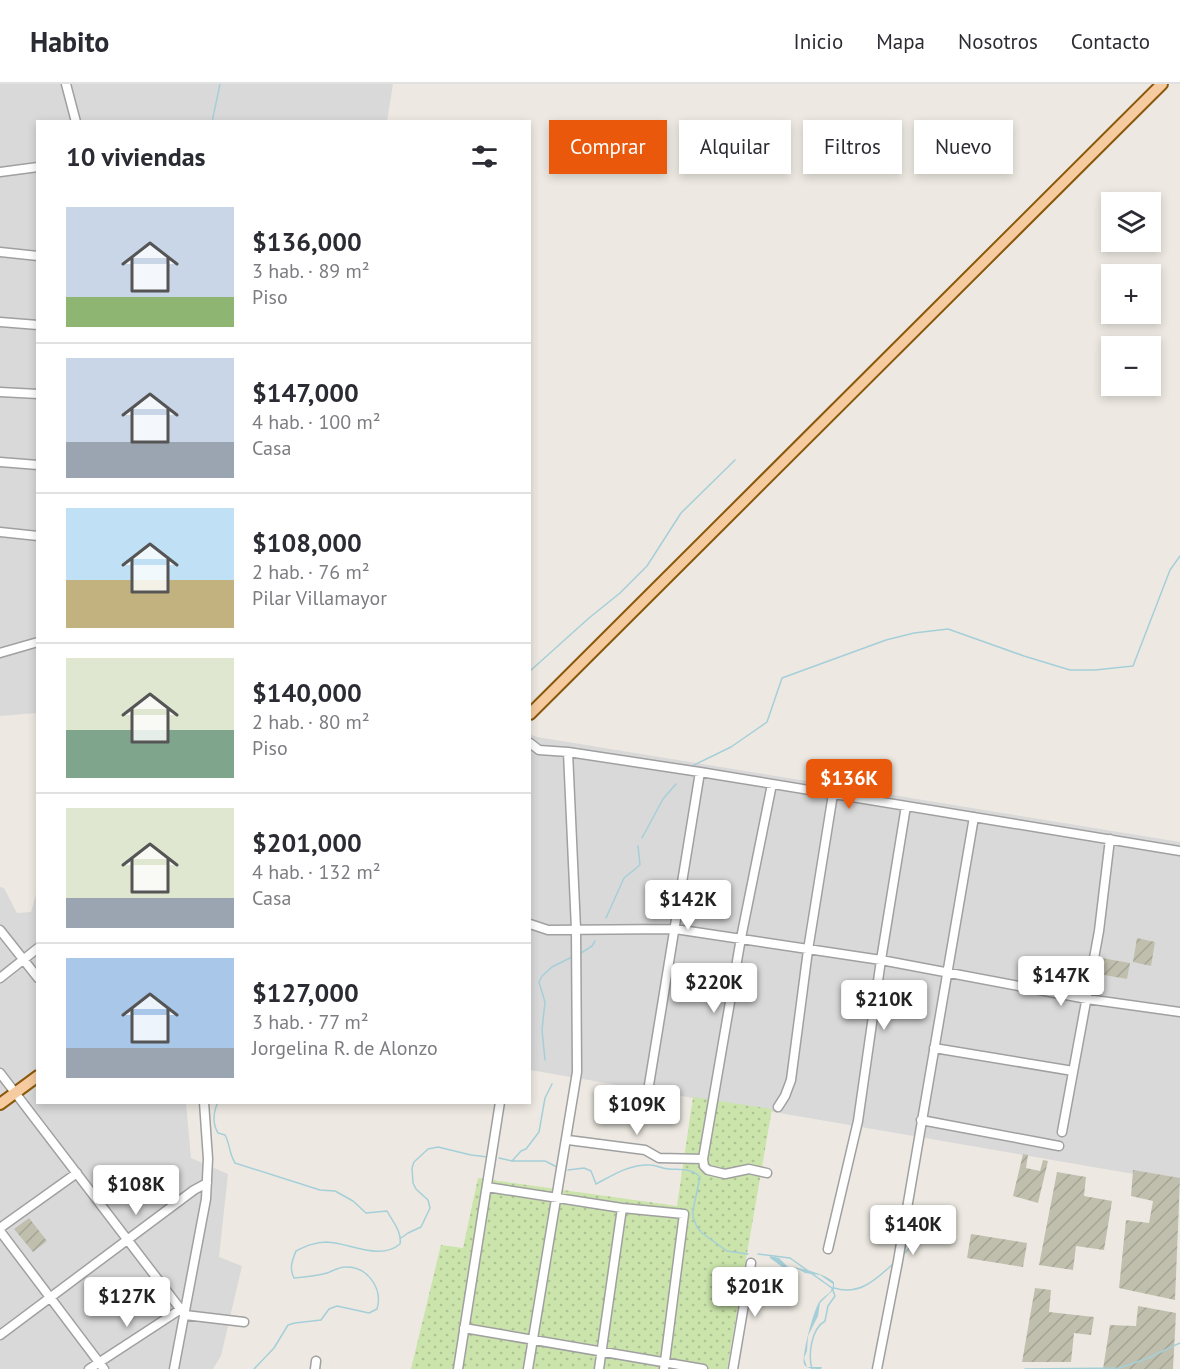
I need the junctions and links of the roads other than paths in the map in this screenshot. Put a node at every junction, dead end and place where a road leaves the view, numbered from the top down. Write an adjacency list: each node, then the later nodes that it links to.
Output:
1 (66, 84): 3 (street)
2 (1162, 84): 18 (main road)
3 (75, 120)
4 (36, 167): 5 (street)
5 (0, 171)
6 (0, 252): 7 (street)
7 (36, 256)
8 (0, 321): 9 (street)
9 (36, 325)
10 (0, 392): 11 (street)
11 (36, 394)
12 (0, 462): 13 (street)
13 (36, 465)
14 (0, 532): 15 (street)
15 (36, 536)
16 (36, 643): 17 (street)
17 (0, 653)
18 (531, 713)
19 (531, 744): 20 (street)
20 (568, 752): 21 (street); 29 (street)
21 (700, 772): 22 (street); 30 (street)
22 (772, 784): 23 (street); 32 (street)
23 (833, 794): 24 (street); 34 (street)
24 (906, 806): 25 (street); 36 (street)
25 (974, 817): 26 (street); 37 (street)
26 (1110, 839): 27 (street); 40 (street)
27 (1180, 851)
28 (531, 924): 29 (street)
29 (576, 929): 30 (street); 54 (street)
30 (675, 929): 32 (street); 46 (street)
31 (0, 930): 35 (street)
32 (741, 938): 34 (street); 56 (street)
33 (36, 950): 35 (street)
34 (808, 950): 36 (street); 51 (street)
35 (24, 960): 38 (street); 39 (street)
36 (881, 960): 37 (street); 65 (street)
37 (946, 972): 40 (street); 42 (street)
38 (36, 975)
39 (0, 978)
40 (1087, 999): 41 (street); 43 (street)
41 (1180, 1012)
42 (934, 1048): 43 (street); 52 (street)
43 (1073, 1071): 53 (street)
44 (0, 1073): 47 (street)
45 (36, 1077): 47 (main road)
46 (649, 1085)
47 (15, 1093): 48 (main road); 57 (street)
48 (0, 1104)
49 (204, 1104): 59 (street)
50 (500, 1104): 60 (street)
51 (778, 1107)
52 (921, 1120): 55 (street); 83 (street)
53 (1062, 1132)
54 (568, 1140): 56 (street); 61 (street)
55 (1059, 1146)
56 (703, 1159): 58 (street)
57 (77, 1173): 63 (street); 64 (street)
58 (767, 1173)
59 (207, 1183): 64 (street); 68 (street)
60 (487, 1187): 61 (street); 70 (street)
61 (556, 1196): 62 (street); 72 (street)
62 (622, 1208): 73 (street); 75 (street)
63 (0, 1230): 67 (street)
64 (128, 1239): 67 (street); 68 (street)
65 (828, 1249)
66 (751, 1263): 82 (street)
67 (50, 1297): 71 (street); 74 (street)
68 (183, 1312): 69 (street); 74 (street); 77 (street)
69 (244, 1322)
70 (464, 1328): 72 (street); 78 (street)
71 (0, 1335)
72 (532, 1341): 73 (street); 79 (street)
73 (601, 1353): 75 (street); 80 (street)
74 (102, 1365): 76 (street)
75 (664, 1366): 81 (street)
76 (89, 1369)
77 (174, 1369)
78 (458, 1369)
79 (528, 1369)
80 (599, 1369)
81 (703, 1369)
82 (733, 1369)
83 (877, 1369)

